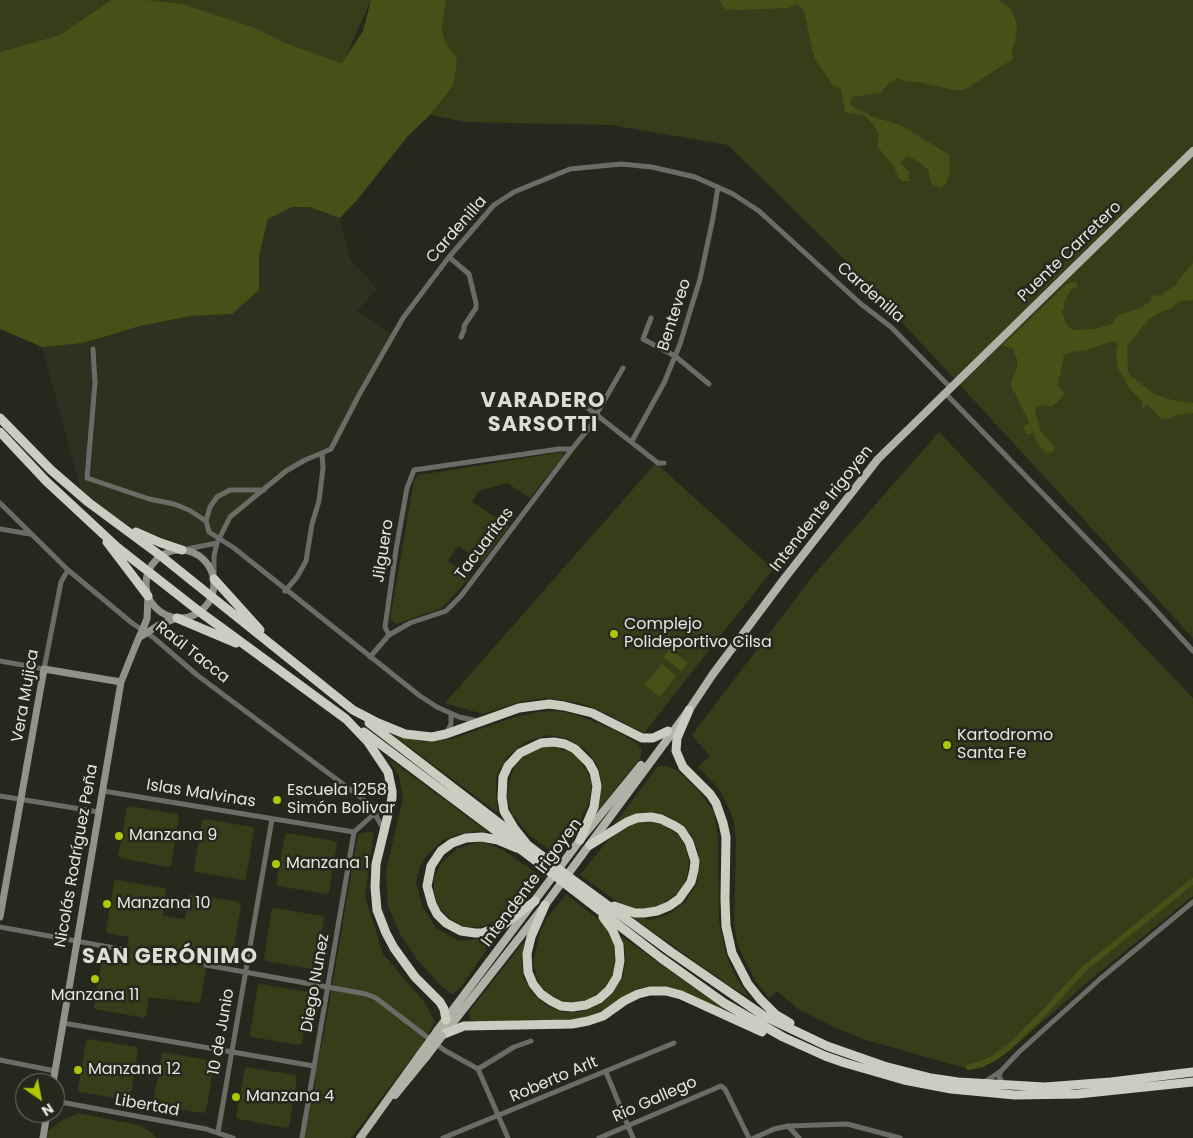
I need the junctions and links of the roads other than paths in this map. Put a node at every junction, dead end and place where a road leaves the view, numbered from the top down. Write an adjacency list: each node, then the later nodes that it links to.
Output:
1 (1193, 151): 9 (main road, Puente Carretero)
2 (718, 187): 3 (street, Cardenilla); 7 (street, Benteveo); 11 (street, Cardenilla)
3 (449, 257): 5 (street); 18 (street, Cardenilla)
4 (651, 318): 7 (street)
5 (461, 337)
6 (94, 349): 23 (street)
7 (675, 356): 10 (street); 16 (street, Benteveo)
8 (623, 368): 13 (street, Tacuaritas)
9 (966, 373): 11 (main road, Intendente Irigoyen)
10 (709, 384)
11 (948, 390): 42 (street, Cardenilla); 46 (main road, Intendente Irigoyen)
12 (575, 398): 13 (street)
13 (597, 416): 16 (street); 17 (street, Tacuaritas)
14 (0, 418): 22 (highway)
15 (0, 432): 24 (highway)
16 (632, 441): 19 (street)
17 (572, 450): 39 (street, Tacuaritas); 39 (street, Jilguero)
18 (322, 453): 20 (street); 33 (street)
19 (664, 463)
20 (264, 490): 23 (street); 27 (street)
21 (0, 504): 26 (street, Raúl Tacca)
22 (105, 515): 28 (highway); 29 (highway)
23 (206, 521): 27 (street)
24 (95, 526): 31 (highway); 34 (highway)
25 (0, 529): 26 (street)
26 (30, 534): 30 (street, Raúl Tacca)
27 (218, 541): 28 (street); 32 (street); 33 (street)
28 (182, 550): 29 (street); 32 (street)
29 (161, 556): 31 (street); 35 (highway)
30 (68, 570): 38 (street, Raúl Tacca); 45 (street, Vera Mujica)
31 (148, 572): 34 (street, Nicolás Rodríguez Peña); 36 (highway)
32 (214, 578): 35 (street); 40 (highway)
33 (285, 591): 43 (street)
34 (148, 596): 37 (street); 38 (street, Nicolás Rodríguez Peña)
35 (212, 597): 36 (street); 40 (highway)
36 (200, 612): 37 (street); 41 (highway)
37 (177, 618): 38 (street); 41 (highway)
38 (143, 634): 47 (street, Nicolás Rodríguez Peña); 60 (street, Raúl Tacca)
39 (389, 635): 43 (street, Tacuaritas)
40 (276, 649): 48 (highway)
41 (256, 652): 51 (highway)
42 (1193, 652)
43 (370, 658): 50 (street)
44 (0, 661): 45 (street)
45 (44, 669): 47 (street); 57 (street, Vera Mujica)
46 (713, 674): 49 (main road, Intendente Irigoyen); 53 (main road, Intendente Irigoyen)
47 (121, 682): 55 (street, Nicolás Rodríguez Peña)
48 (353, 710): 54 (highway); 65 (highway)
49 (689, 710): 66 (main road, Intendente Irigoyen); 89 (highway)
50 (451, 714): 52 (street); 54 (street)
51 (346, 718): 58 (highway); 67 (highway)
52 (484, 721): 53 (highway); 54 (highway)
53 (668, 731): 64 (main road, Intendente Irigoyen)
54 (446, 734)
55 (103, 791): 59 (street, Nicolás Rodríguez Peña); 61 (street, Islas Malvinas)
56 (0, 796): 57 (street)
57 (21, 799): 59 (street); 75 (street, Vera Mujica)
58 (391, 805): 60 (street); 62 (highway)
59 (99, 812): 77 (street, Nicolás Rodríguez Peña)
60 (374, 814): 62 (street, Raúl Tacca); 63 (street)
61 (272, 818): 63 (street, Islas Malvinas); 80 (street, 10 de Junio)
62 (384, 830): 82 (highway)
63 (354, 832): 81 (street, Diego Nunez)
64 (580, 840): 65 (highway); 70 (main road, Intendente Irigoyen)
65 (526, 843): 68 (highway)
66 (590, 845): 72 (highway); 73 (main road, Intendente Irigoyen)
67 (517, 848): 68 (highway); 70 (highway)
68 (539, 858): 69 (highway, bridge)
69 (575, 886): 72 (highway); 74 (highway)
70 (535, 901): 82 (main road, Intendente Irigoyen)
71 (1193, 902): 94 (street)
72 (605, 903): 89 (highway)
73 (545, 905): 74 (highway); 84 (main road, Intendente Irigoyen)
74 (595, 907): 88 (highway)
75 (0, 918)
76 (0, 927): 77 (street)
77 (77, 942): 78 (street); 83 (street, Nicolás Rodríguez Peña)
78 (125, 950)
79 (206, 965): 80 (street)
80 (245, 972): 81 (street); 87 (street, 10 de Junio)
81 (328, 987): 91 (street, Diego Nunez); 92 (street)
82 (446, 1020): 84 (main road, Intendente Irigoyen)
83 (63, 1023): 87 (street); 93 (street, Nicolás Rodríguez Peña)
84 (441, 1034): 88 (highway); 110 (main road, Intendente Irigoyen, bridge)
85 (531, 1042): 92 (street)
86 (674, 1043): 95 (street, Roberto Arlt)
87 (230, 1052): 91 (street); 106 (street, 10 de Junio)
88 (825, 1056): 98 (highway)
89 (858, 1057): 99 (highway)
90 (0, 1060): 93 (street)
91 (314, 1066): 109 (street, Diego Nunez)
92 (478, 1069): 102 (street)
93 (55, 1070): 97 (street, Nicolás Rodríguez Peña)
94 (1001, 1071): 99 (street); 100 (street)
95 (606, 1072): 102 (street, Roberto Arlt); 104 (street)
96 (1193, 1072): 100 (highway)
97 (55, 1073)
98 (1193, 1082)
99 (982, 1083): 100 (highway)
100 (1005, 1085)
101 (65, 1103): 106 (street, Libertad)
102 (499, 1116): 111 (street, Roberto Arlt); 112 (street)
103 (45, 1123): 107 (street)
104 (628, 1126): 113 (street, Rio Gallego); 114 (street); 115 (street, Rio Gallego)
105 (788, 1126): 116 (street); 117 (street); 118 (street)
106 (218, 1132): 108 (street, Libertad)
107 (43, 1138)
108 (233, 1138)
109 (302, 1138)
110 (360, 1138)
111 (443, 1138)
112 (508, 1138)
113 (599, 1138)
114 (633, 1138)
115 (749, 1138)
116 (754, 1138)
117 (799, 1138)
118 (900, 1138)

